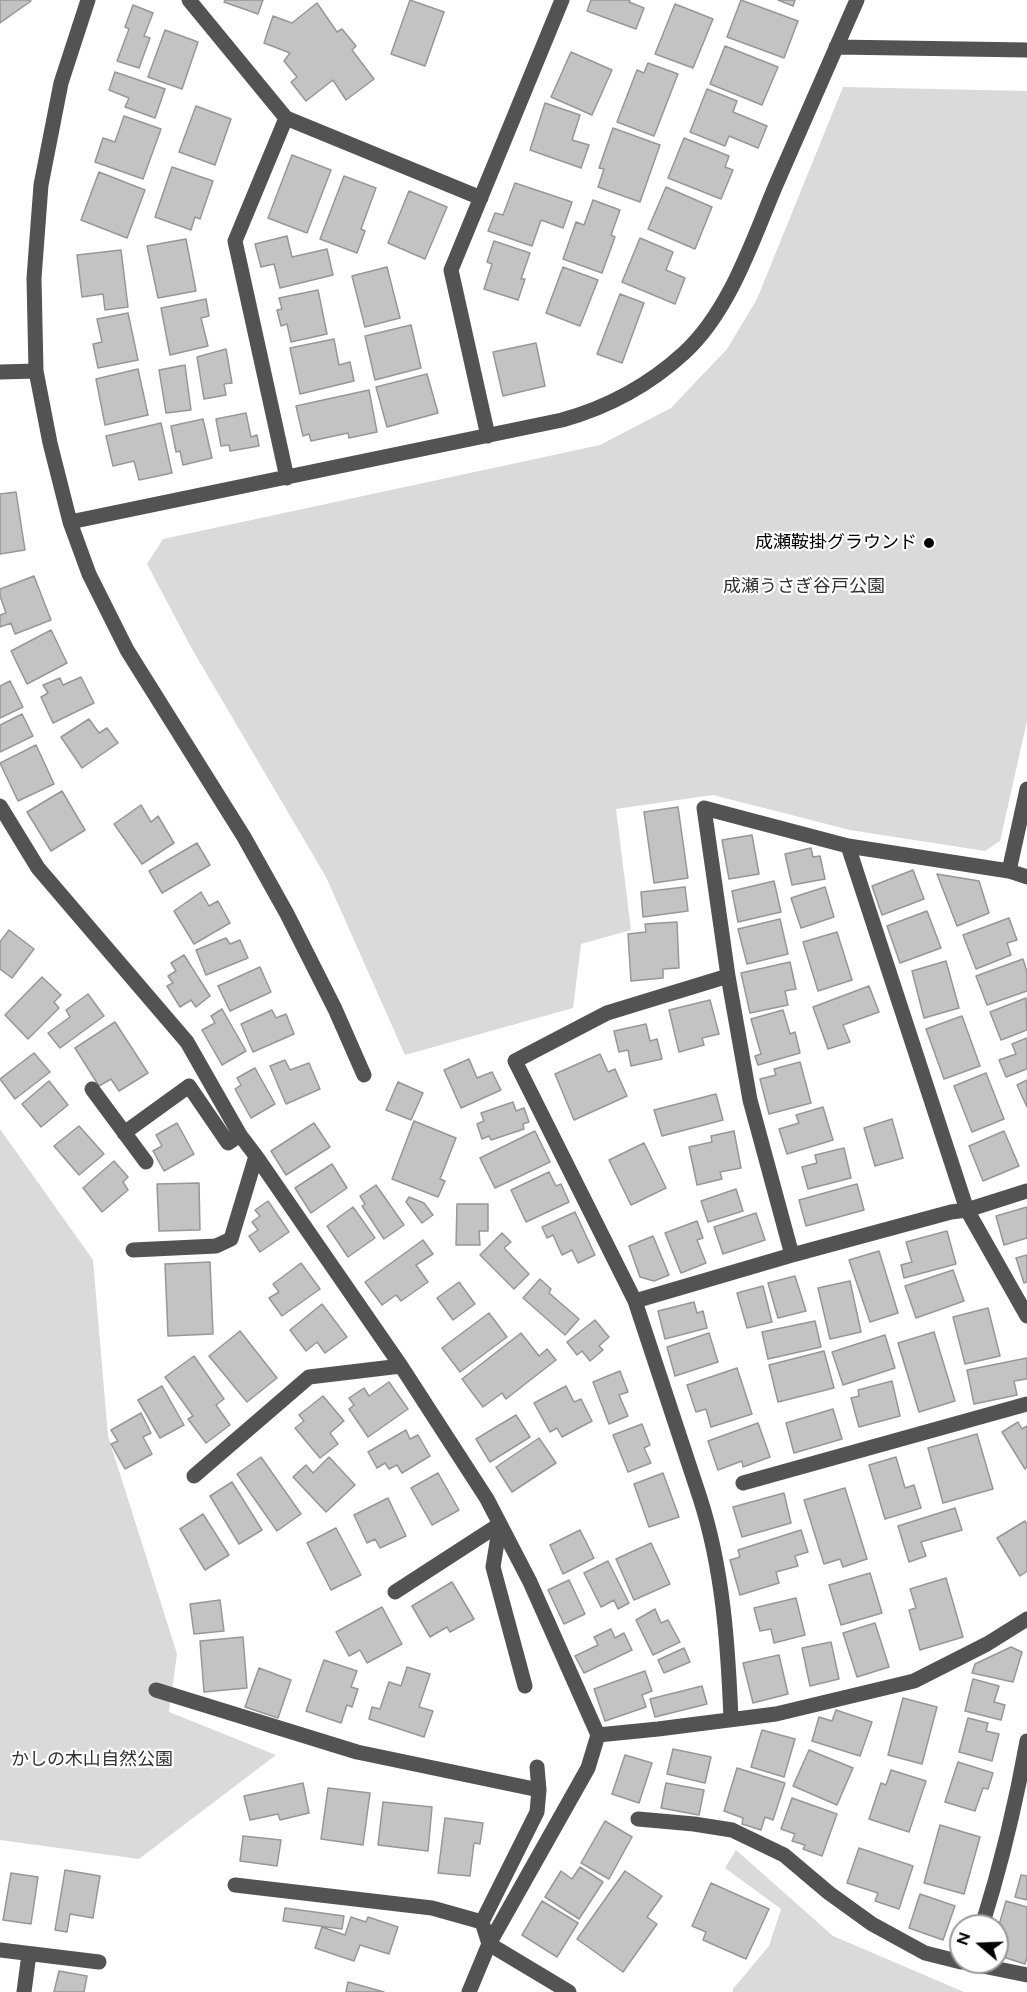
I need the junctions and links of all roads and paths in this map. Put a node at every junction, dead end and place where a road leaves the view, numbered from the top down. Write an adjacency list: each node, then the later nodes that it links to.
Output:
1 (88, 0): 9 (street)
2 (189, 0): 7 (street)
3 (562, 0): 8 (street)
4 (856, 0): 5 (street)
5 (836, 47): 6 (street); 11 (street)
6 (1027, 50)
7 (286, 118): 8 (street); 12 (street)
8 (481, 198): 11 (street)
9 (36, 371): 10 (street); 13 (street)
10 (0, 372)
11 (488, 436): 12 (street)
12 (287, 478): 13 (street)
13 (70, 522): 20 (street)
14 (1027, 789): 17 (street)
15 (0, 806): 23 (street)
16 (848, 846): 17 (street); 19 (street); 27 (street)
17 (1009, 871): 18 (street)
18 (1027, 878)
19 (728, 976): 29 (street); 30 (street)
20 (364, 1075)
21 (92, 1089): 22 (street)
22 (124, 1133): 23 (street); 25 (street)
23 (240, 1135): 24 (street)
24 (256, 1156): 28 (street); 32 (street)
25 (146, 1162)
26 (1027, 1191): 27 (street)
27 (967, 1210): 29 (street); 31 (street)
28 (133, 1250)
29 (792, 1255): 30 (street)
30 (635, 1301): 41 (street)
31 (1027, 1316)
32 (401, 1366): 34 (street); 36 (street)
33 (1027, 1404): 35 (street)
34 (194, 1476)
35 (743, 1483)
36 (500, 1524): 37 (street); 39 (street); 42 (street)
37 (395, 1592)
38 (1027, 1619): 41 (street)
39 (525, 1686)
40 (156, 1690): 45 (street)
41 (731, 1719): 42 (street)
42 (598, 1735): 50 (street)
43 (1027, 1741): 48 (street)
44 (537, 1767): 45 (street)
45 (539, 1790): 49 (street)
46 (638, 1818): 53 (street)
47 (235, 1885): 49 (street)
48 (986, 1914)
49 (482, 1922): 50 (street)
50 (489, 1944): 58 (street); 59 (street)
51 (0, 1950): 52 (street)
52 (29, 1954): 54 (street); 57 (street)
53 (949, 1958)
54 (99, 1962)
55 (1009, 1971): 56 (street)
56 (1027, 1975)
57 (24, 1992)
58 (469, 1992)
59 (569, 1992)

